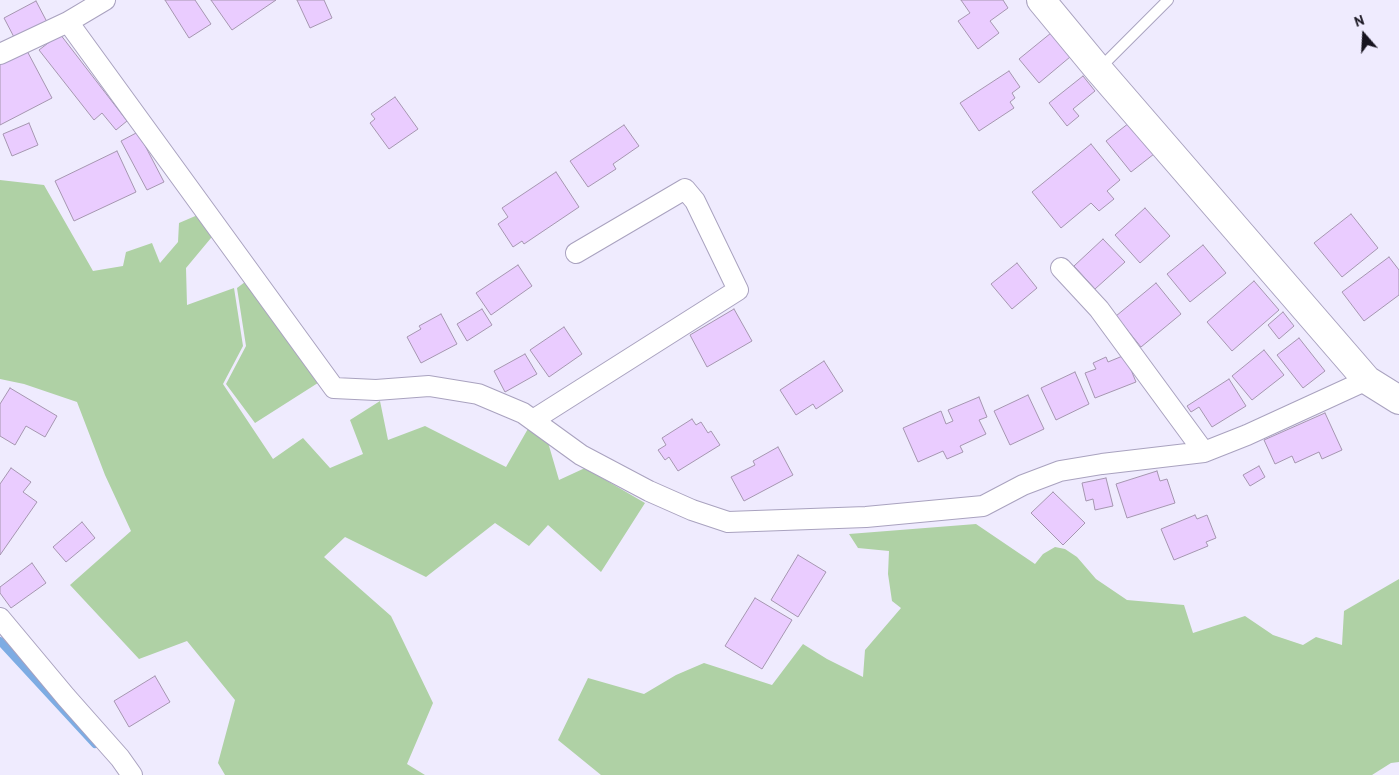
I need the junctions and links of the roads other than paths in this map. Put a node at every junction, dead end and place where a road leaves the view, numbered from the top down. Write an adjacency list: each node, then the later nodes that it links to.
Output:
1 (105, 0): 4 (street)
2 (1041, 0): 6 (street)
3 (1168, 0): 6 (lane)
4 (68, 22): 5 (street); 11 (street)
5 (0, 54)
6 (1098, 69): 9 (street)
7 (576, 253): 11 (street)
8 (1061, 268): 12 (street)
9 (1367, 380): 10 (street); 12 (street)
10 (1399, 400)
11 (533, 420): 12 (street)
12 (1204, 452)
13 (0, 618): 14 (street)
14 (132, 775)

